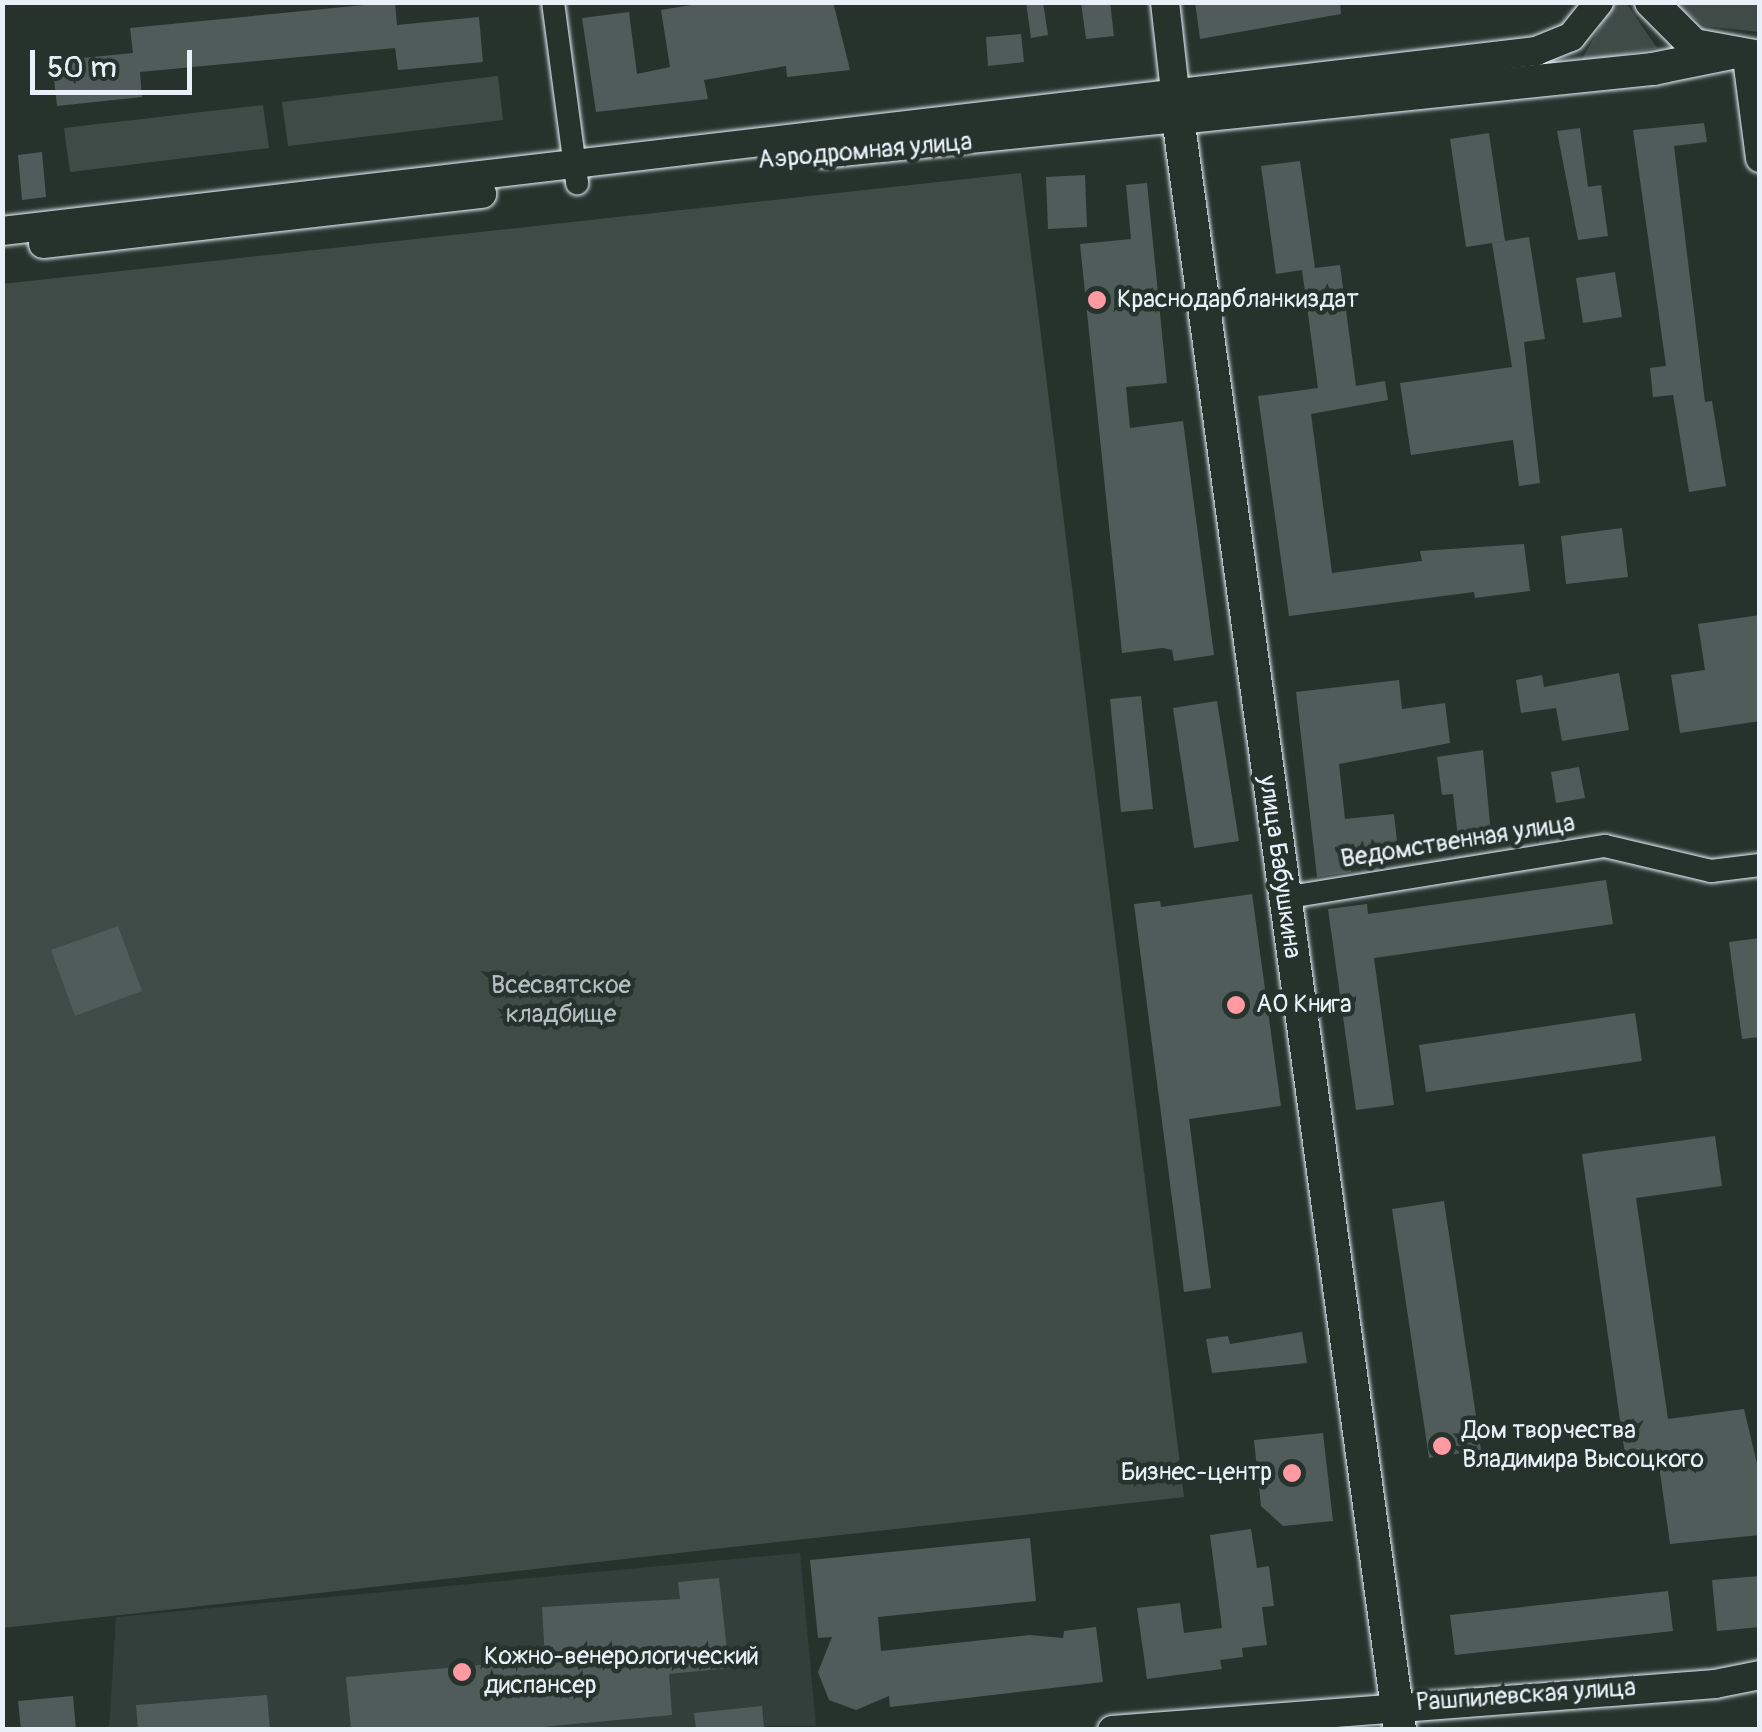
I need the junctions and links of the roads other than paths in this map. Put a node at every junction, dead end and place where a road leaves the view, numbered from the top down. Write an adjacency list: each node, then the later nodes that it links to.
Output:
1 (553, 2): 8 (street)
2 (1165, 2): 6 (street, улица Бабушкина)
3 (1598, 2): 6 (street, Аэродромная улица)
4 (1651, 2): 5 (main road)
5 (1745, 56): 6 (main road, Аэродромная улица); 7 (street)
6 (1176, 105): 8 (street, Аэродромная улица); 12 (main road, улица Бабушкина)
7 (1760, 158)
8 (575, 174): 9 (street, Аэродромная улица); 10 (street, Аэродромная улица)
9 (2, 231)
10 (2, 250)
11 (1760, 865): 12 (street, Ведомственная улица)
12 (1283, 898): 14 (main road, улица Бабушкина)
13 (1760, 1674): 14 (street, Рашпилевская улица)
14 (1398, 1717): 15 (street, Рашпилевская улица)
15 (1112, 1730)

